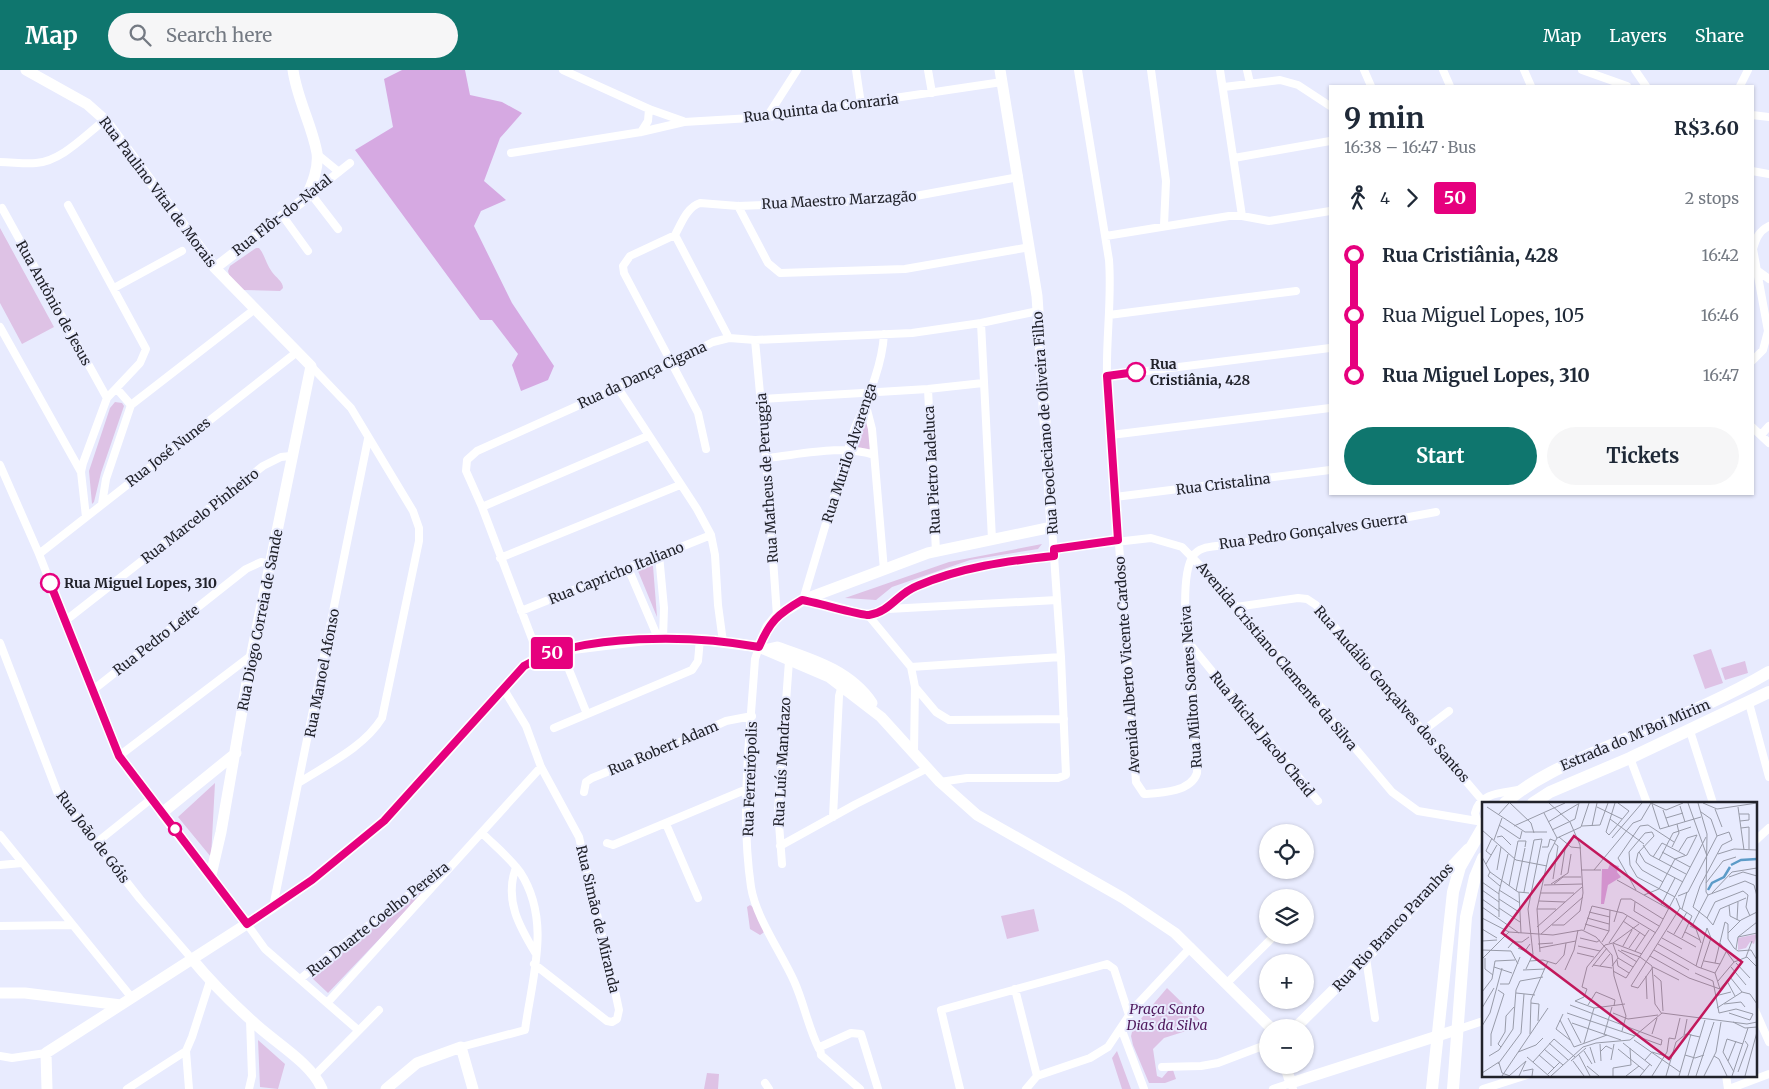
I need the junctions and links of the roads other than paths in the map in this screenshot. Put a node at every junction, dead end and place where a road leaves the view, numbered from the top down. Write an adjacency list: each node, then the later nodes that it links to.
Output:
1 (26, 70): 35 (street, Rua Paulino Vital de Morais)
2 (293, 70): 40 (street)
3 (563, 70): 31 (street)
4 (797, 70): 33 (street)
5 (856, 70): 29 (street)
6 (928, 70): 28 (street)
7 (1000, 70): 18 (street, Rua Deocleciano de Oliveira Filho)
8 (1078, 70): 59 (street, Avenida Alberto Vicente Cardoso)
9 (1151, 70): 55 (street)
10 (1220, 70): 27 (street)
11 (1248, 70): 19 (street)
12 (1364, 70): 21 (street)
13 (1443, 70): 22 (street)
14 (1524, 70): 23 (street)
15 (1582, 70): 20 (street)
16 (1635, 70): 25 (street)
17 (1748, 70): 26 (street)
18 (1002, 82): 28 (street, Rua Quinta da Conraria); 47 (street, Rua Deocleciano de Oliveira Filho)
19 (1250, 83): 27 (street); 30 (street)
20 (1608, 83): 24 (street)
21 (1371, 85)
22 (1450, 85)
23 (1531, 85)
24 (1621, 85)
25 (1645, 85)
26 (1740, 85)
27 (1224, 87): 41 (street)
28 (932, 93): 29 (street, Rua Quinta da Conraria)
29 (861, 104): 33 (street, Rua Quinta da Conraria)
30 (1329, 105)
31 (649, 109): 36 (street); 37 (street)
32 (1754, 114): 34 (street)
33 (767, 117): 36 (street, Rua Quinta da Conraria)
34 (1769, 117)
35 (105, 120): 42 (street); 65 (street, Rua Paulino Vital de Morais)
36 (684, 122): 37 (street, Rua Quinta da Conraria)
37 (641, 132): 39 (street, Rua Quinta da Conraria)
38 (1329, 141): 41 (street)
39 (511, 153)
40 (317, 154): 45 (street); 48 (street)
41 (1234, 158): 54 (street)
42 (0, 162)
43 (350, 163): 45 (street, Rua Flôr-do-Natal)
44 (1754, 171): 46 (street)
45 (339, 172): 48 (street, Rua Flôr-do-Natal)
46 (1769, 174)
47 (1019, 177): 50 (street, Rua Maestro Marzagão); 61 (street, Rua Deocleciano de Oliveira Filho)
48 (308, 196): 53 (street, Rua Flôr-do-Natal); 57 (street)
49 (68, 205): 68 (street)
50 (738, 206): 58 (street, Rua Maestro Marzagão); 61 (street)
51 (2, 208): 89 (street, Rua Antônio de Jesus)
52 (1329, 211): 54 (street)
53 (282, 215): 63 (street); 65 (street, Rua Flôr-do-Natal)
54 (1242, 216): 55 (street)
55 (1164, 225): 59 (street)
56 (1769, 226): 60 (street)
57 (338, 229)
58 (675, 235): 76 (street); 81 (street)
59 (1106, 236): 72 (street, Avenida Alberto Vicente Cardoso)
60 (1754, 245)
61 (1030, 247): 71 (street, Rua Deocleciano de Oliveira Filho)
62 (182, 250): 68 (street)
63 (308, 251)
64 (1754, 253): 66 (street)
65 (215, 268): 70 (street, Rua Paulino Vital de Morais)
66 (1758, 270): 67 (street); 80 (street)
67 (1769, 279)
68 (114, 288): 86 (street)
69 (1296, 290): 72 (street)
70 (255, 309): 79 (street, Rua Paulino Vital de Morais); 91 (street)
71 (1038, 311): 73 (street, Rua da Dança Cigana); 115 (street, Rua Deocleciano de Oliveira Filho)
72 (1109, 315): 83 (street, Avenida Alberto Vicente Cardoso)
73 (981, 323): 75 (street, Rua da Dança Cigana); 84 (street)
74 (0, 326): 108 (street)
75 (884, 334): 77 (street, Rua da Dança Cigana); 88 (street, Rua Murilo Alvarenga)
76 (729, 338): 77 (street, Rua da Dança Cigana); 81 (street, Rua da Dança Cigana)
77 (755, 340): 90 (street, Rua Matheus de Peruggia)
78 (1329, 348): 83 (street)
79 (297, 352): 82 (street, Rua Paulino Vital de Morais); 111 (street, Rua José Nunes)
80 (1754, 359)
81 (673, 363): 85 (street, Rua da Dança Cigana); 101 (street)
82 (312, 366): 99 (street); 104 (street, Rua Diogo Correia de Sande)
83 (1107, 376): 96 (street, Avenida Alberto Vicente Cardoso)
84 (983, 383): 87 (street); 117 (street)
85 (618, 388): 98 (street); 112 (street, Rua da Dança Cigana)
86 (117, 389): 89 (street); 91 (street)
87 (928, 389): 88 (street); 119 (street, Rua Pietro Iadeluca)
88 (870, 391): 90 (street); 92 (street, Rua Murilo Alvarenga)
89 (107, 398): 108 (street)
90 (761, 399): 105 (street, Rua Matheus de Peruggia)
91 (131, 405): 111 (street)
92 (866, 406): 102 (street, Rua Murilo Alvarenga); 103 (street)
93 (1329, 408): 96 (street)
94 (1769, 426): 97 (street)
95 (1754, 429): 97 (street)
96 (1111, 435): 110 (street, Avenida Alberto Vicente Cardoso)
97 (1761, 435): 100 (street)
98 (648, 436): 109 (street); 112 (street)
99 (368, 439): 171 (street, Rua Manoel Afonso); 171 (street)
100 (1769, 443)
101 (706, 449)
102 (847, 452): 103 (street); 105 (street); 128 (street, Rua Murilo Alvarenga)
103 (874, 455): 127 (street)
104 (292, 456): 125 (street, Rua Diogo Correia de Sande); 135 (street, Rua Marcelo Pinheiro)
105 (766, 458): 134 (street, Rua Matheus de Peruggia)
106 (0, 465): 121 (street)
107 (1329, 470): 110 (street, Rua Cristalina)
108 (81, 472): 114 (street)
109 (680, 485): 116 (street); 124 (street)
110 (1115, 497): 118 (street, Avenida Alberto Vicente Cardoso)
111 (102, 504): 114 (street, Rua José Nunes)
112 (482, 507): 124 (street, Rua da Dança Cigana)
113 (1436, 512): 123 (street, Rua Pedro Gonçalves Guerra)
114 (86, 516): 121 (street, Rua José Nunes)
115 (1052, 526): 117 (street); 120 (street, Rua Deocleciano de Oliveira Filho)
116 (711, 535): 122 (street, Rua Capricho Italiano); 138 (street)
117 (992, 539): 119 (street)
118 (1118, 540): 120 (street, Avenida Cristiano Clemente da Silva); 123 (street, Avenida Cristiano Clemente da Silva); 173 (street, Avenida Alberto Vicente Cardoso)
119 (936, 552): 127 (street)
120 (1054, 552): 129 (street, Rua Deocleciano de Oliveira Filho); 131 (street, Avenida Cristiano Clemente da Silva)
121 (40, 554): 135 (street)
122 (659, 555): 126 (street, Rua Capricho Italiano); 136 (street)
123 (1193, 556): 130 (street, Avenida Cristiano Clemente da Silva); 140 (street, Rua Milton Soares Neiva)
124 (500, 558): 132 (street, Rua da Dança Cigana)
125 (270, 564): 143 (street, Rua Diogo Correia de Sande); 152 (street, Rua Pedro Leite)
126 (628, 568): 132 (street, Rua Capricho Italiano); 136 (street)
127 (884, 570): 128 (street)
128 (802, 600): 133 (street); 134 (street)
129 (1057, 600): 131 (street); 145 (street, Rua Deocleciano de Oliveira Filho)
130 (1236, 607): 161 (street, Rua Audálio Gonçalves dos Santos); 187 (street, Avenida Cristiano Clemente da Silva)
131 (888, 609): 133 (street)
132 (521, 611): 144 (street, Rua da Dança Cigana)
133 (868, 615): 147 (street)
134 (777, 616): 141 (street)
135 (65, 621): 152 (street)
136 (661, 638): 137 (street); 142 (street)
137 (700, 640): 138 (street); 156 (street)
138 (724, 642): 141 (street)
139 (0, 643): 193 (street, Rua João de Góis)
140 (1189, 643): 173 (street, Rua Milton Soares Neiva); 180 (street, Rua Michel Jacob Cheid)
141 (764, 648): 146 (street); 157 (street, Rua Ferreirópolis); 158 (street)
142 (561, 650): 144 (street); 156 (street)
143 (252, 655): 164 (street, Rua Diogo Correia de Sande); 165 (street)
144 (539, 657): 151 (street)
145 (1061, 657): 147 (street); 159 (street, Rua Deocleciano de Oliveira Filho)
146 (789, 661): 149 (street); 195 (street, Rua Luís Mandrazo)
147 (911, 667): 150 (street)
148 (1769, 672): 176 (main road, Estrada do M'Boi Mirim)
149 (842, 685): 158 (street); 186 (street)
150 (915, 687): 159 (street); 163 (street)
151 (503, 688): 167 (street, Rua Simão de Miranda); 206 (street)
152 (93, 690): 165 (street)
153 (1769, 692): 154 (main road, Estrada do M'Boi Mirim)
154 (1749, 703): 162 (main road, Estrada do M'Boi Mirim); 170 (street)
155 (1449, 712): 161 (street)
156 (587, 714): 160 (street)
157 (752, 716): 175 (street, Rua Ferreirópolis); 177 (street, Rua Robert Adam)
158 (881, 717): 163 (street)
159 (1064, 719): 172 (street, Rua Deocleciano de Oliveira Filho)
160 (554, 728)
161 (1424, 730): 179 (street, Rua Audálio Gonçalves dos Santos)
162 (1690, 730): 166 (main road, Estrada do M'Boi Mirim); 184 (street)
163 (914, 752): 168 (street)
164 (236, 753): 169 (street); 174 (street, Rua Diogo Correia de Sande)
165 (119, 756): 178 (street)
166 (1630, 758): 182 (main road, Estrada do M'Boi Mirim); 183 (street)
167 (541, 767): 190 (street, Rua Duarte Coelho Pereira); 215 (street, Rua Simão de Miranda)
168 (928, 768): 172 (street); 186 (street)
169 (216, 769): 174 (street); 185 (street)
170 (1769, 776)
171 (300, 782): 206 (street, Rua Manoel Afonso)
172 (940, 782): 211 (street)
173 (1136, 782)
174 (230, 783): 203 (street, Rua Diogo Correia de Sande)
175 (747, 789): 188 (street); 239 (street, Rua Ferreirópolis)
176 (1520, 790): 179 (street); 181 (main road, Estrada do M'Boi Mirim)
177 (584, 792)
178 (151, 799): 185 (street); 193 (street)
179 (1482, 800): 187 (street)
180 (1318, 801)
181 (1506, 802)
182 (1535, 802)
183 (1647, 802)
184 (1713, 802)
185 (162, 813): 203 (street)
186 (833, 817): 195 (street)
187 (1481, 823): 196 (main road)
188 (666, 824): 194 (street); 205 (street)
189 (1769, 828): 192 (street)
190 (482, 833): 197 (street, Rua Duarte Coelho Pereira); 202 (street)
191 (0, 834): 198 (street)
192 (1756, 840)
193 (96, 843): 214 (street, Rua João de Góis)
194 (607, 843)
195 (780, 846): 199 (street, Rua Luís Mandrazo)
196 (1469, 848): 213 (street, Rua Rio Branco Paranhos); 235 (main road)
197 (456, 860): 216 (street, Rua Duarte Coelho Pereira); 222 (street, Rua Duarte Coelho Pereira)
198 (22, 863): 201 (street); 207 (street)
199 (782, 864)
200 (1482, 864): 204 (main road)
201 (0, 865)
202 (516, 867): 212 (street); 212 (street)
203 (211, 875): 208 (street)
204 (1479, 881): 234 (main road)
205 (698, 898)
206 (273, 907): 208 (street)
207 (72, 924): 209 (street); 221 (street)
208 (247, 924): 214 (street); 216 (street)
209 (0, 926)
210 (1266, 944): 218 (street)
211 (1192, 947): 218 (street); 226 (street)
212 (536, 954): 215 (street)
213 (1366, 958): 227 (street); 229 (street, Rua Rio Branco Paranhos)
214 (192, 959): 217 (street); 221 (street)
215 (534, 964): 237 (street)
216 (300, 979): 222 (street)
217 (210, 981): 230 (street); 240 (street)
218 (1227, 983): 228 (street)
219 (1015, 989): 226 (street); 249 (street); 262 (street)
220 (0, 993): 223 (street)
221 (132, 998): 223 (street)
222 (328, 1002): 233 (street)
223 (121, 1005): 241 (street)
224 (379, 1010): 233 (street)
225 (1756, 1012): 236 (street)
226 (1129, 1015): 232 (street)
227 (1375, 1018)
228 (1261, 1019)
229 (1305, 1019)
230 (250, 1020): 248 (street); 256 (street)
231 (1482, 1021): 234 (street)
232 (1120, 1028): 249 (street); 264 (street)
233 (358, 1030): 248 (street)
234 (1456, 1030): 235 (street); 267 (main road)
235 (1438, 1035): 252 (street); 266 (main road)
236 (1769, 1042)
237 (461, 1047): 258 (street); 259 (street)
238 (1259, 1047): 245 (street)
239 (819, 1050): 260 (street); 261 (street)
240 (186, 1051): 254 (street); 255 (street)
241 (46, 1053): 243 (street); 253 (street)
242 (0, 1056): 243 (street)
243 (12, 1058): 244 (street)
244 (0, 1063)
245 (1162, 1067)
246 (1288, 1074): 252 (street)
247 (1769, 1074): 269 (street)
248 (315, 1075): 257 (street)
249 (1037, 1076): 263 (street)
250 (1525, 1076): 268 (street)
251 (1726, 1076): 269 (street)
252 (1292, 1086): 265 (street)
253 (47, 1089)
254 (127, 1089)
255 (188, 1089)
256 (249, 1089)
257 (322, 1089)
258 (386, 1089)
259 (473, 1089)
260 (860, 1089)
261 (878, 1089)
262 (960, 1089)
263 (1026, 1089)
264 (1144, 1089)
265 (1273, 1089)
266 (1432, 1089)
267 (1453, 1089)
268 (1483, 1089)
269 (1728, 1089)

